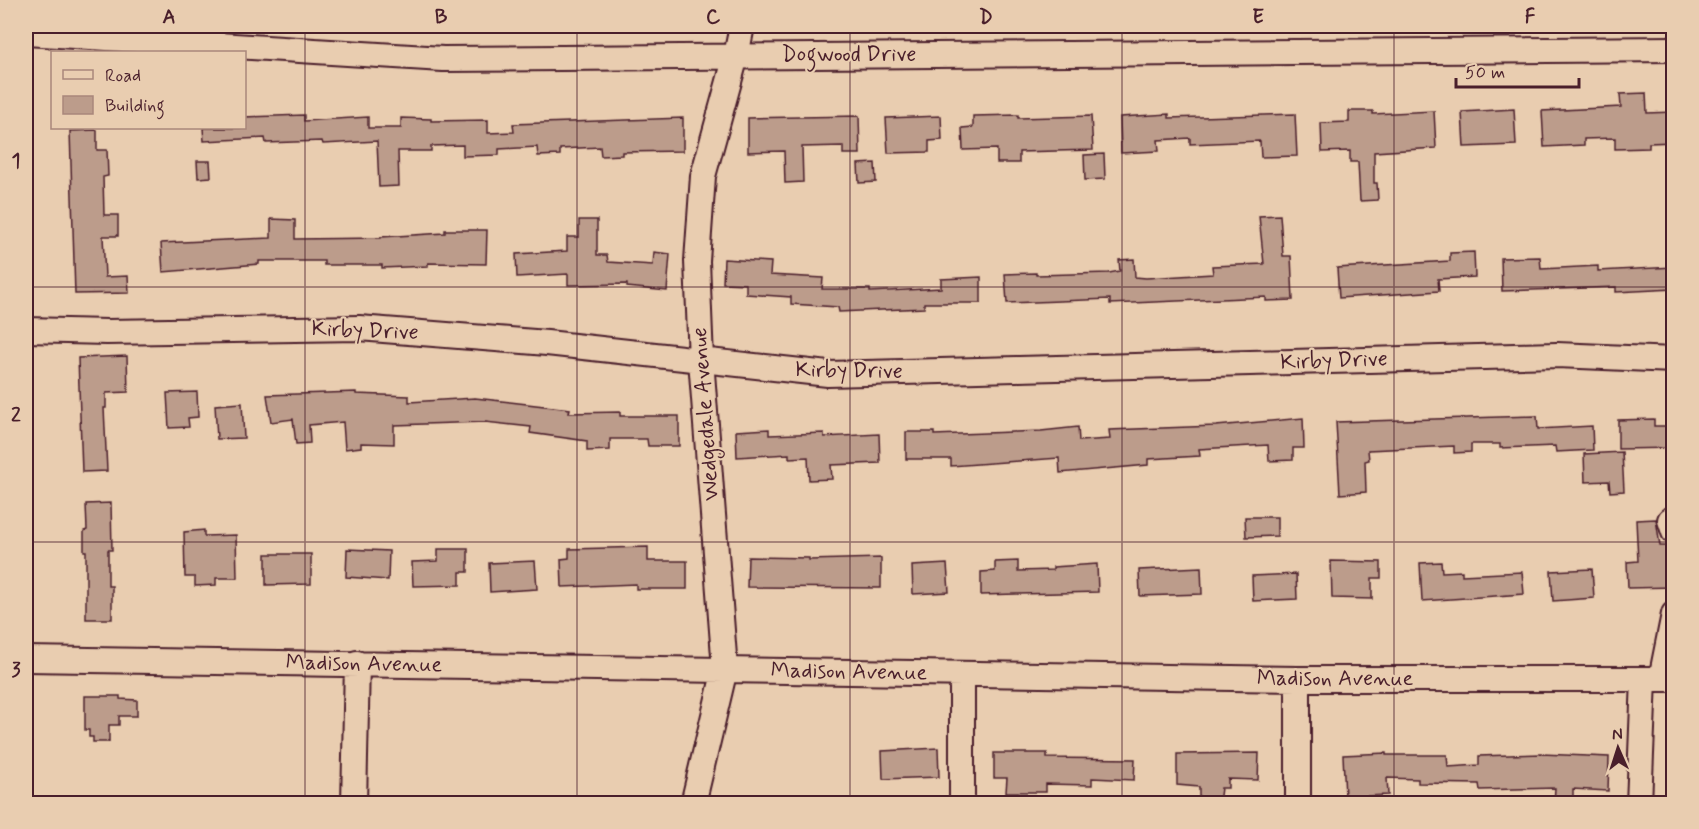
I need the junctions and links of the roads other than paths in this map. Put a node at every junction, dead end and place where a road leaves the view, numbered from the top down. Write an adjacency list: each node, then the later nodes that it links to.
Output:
1 (742, 26): 4 (street, Wedgedale Avenue)
2 (26, 33): 4 (street, Dogwood Drive)
3 (1674, 49): 4 (street, Dogwood Drive)
4 (736, 56): 6 (street, Wedgedale Avenue)
5 (26, 330): 6 (street, Kirby Drive)
6 (700, 360): 7 (street, Kirby Drive); 11 (street, Wedgedale Avenue)
7 (1674, 360)
8 (1674, 614): 14 (street)
9 (26, 659): 10 (street, Madison Avenue)
10 (357, 663): 11 (street, Madison Avenue); 15 (street)
11 (725, 669): 12 (street, Madison Avenue); 16 (street, Wedgedale Avenue)
12 (962, 674): 13 (street, Madison Avenue); 17 (street)
13 (1298, 679): 14 (street, Madison Avenue); 18 (street)
14 (1660, 679): 19 (street)
15 (354, 804)
16 (693, 804)
17 (962, 804)
18 (1298, 804)
19 (1639, 804)

